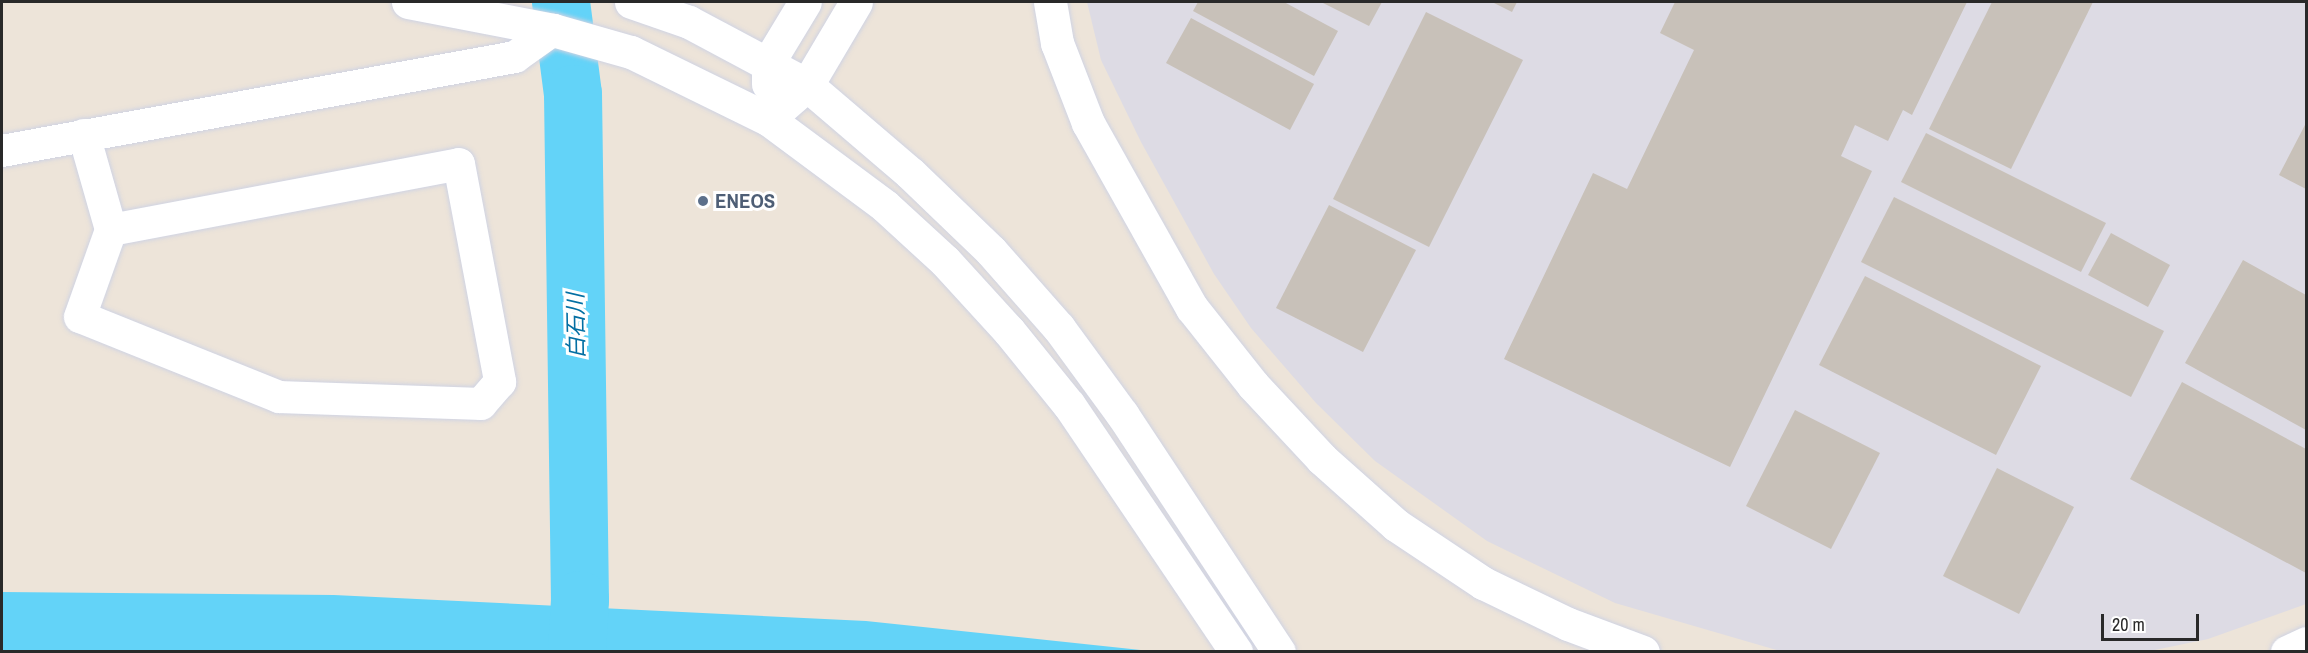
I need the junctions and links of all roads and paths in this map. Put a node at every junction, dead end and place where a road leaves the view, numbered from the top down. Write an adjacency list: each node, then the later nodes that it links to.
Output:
1 (408, 2): 6 (street)
2 (632, 2): 7 (street)
3 (805, 2): 7 (street)
4 (856, 2): 8 (street)
5 (1050, 2): 16 (street)
6 (553, 30): 9 (street); 10 (street)
7 (768, 63): 8 (street); 9 (street)
8 (807, 86): 9 (street); 15 (street)
9 (768, 119): 13 (street)
10 (84, 135): 11 (street); 12 (street)
11 (2, 151)
12 (111, 230): 12 (street)
13 (1230, 642)
14 (2307, 643): 17 (street)
15 (1274, 644)
16 (1643, 651)
17 (2287, 651)

